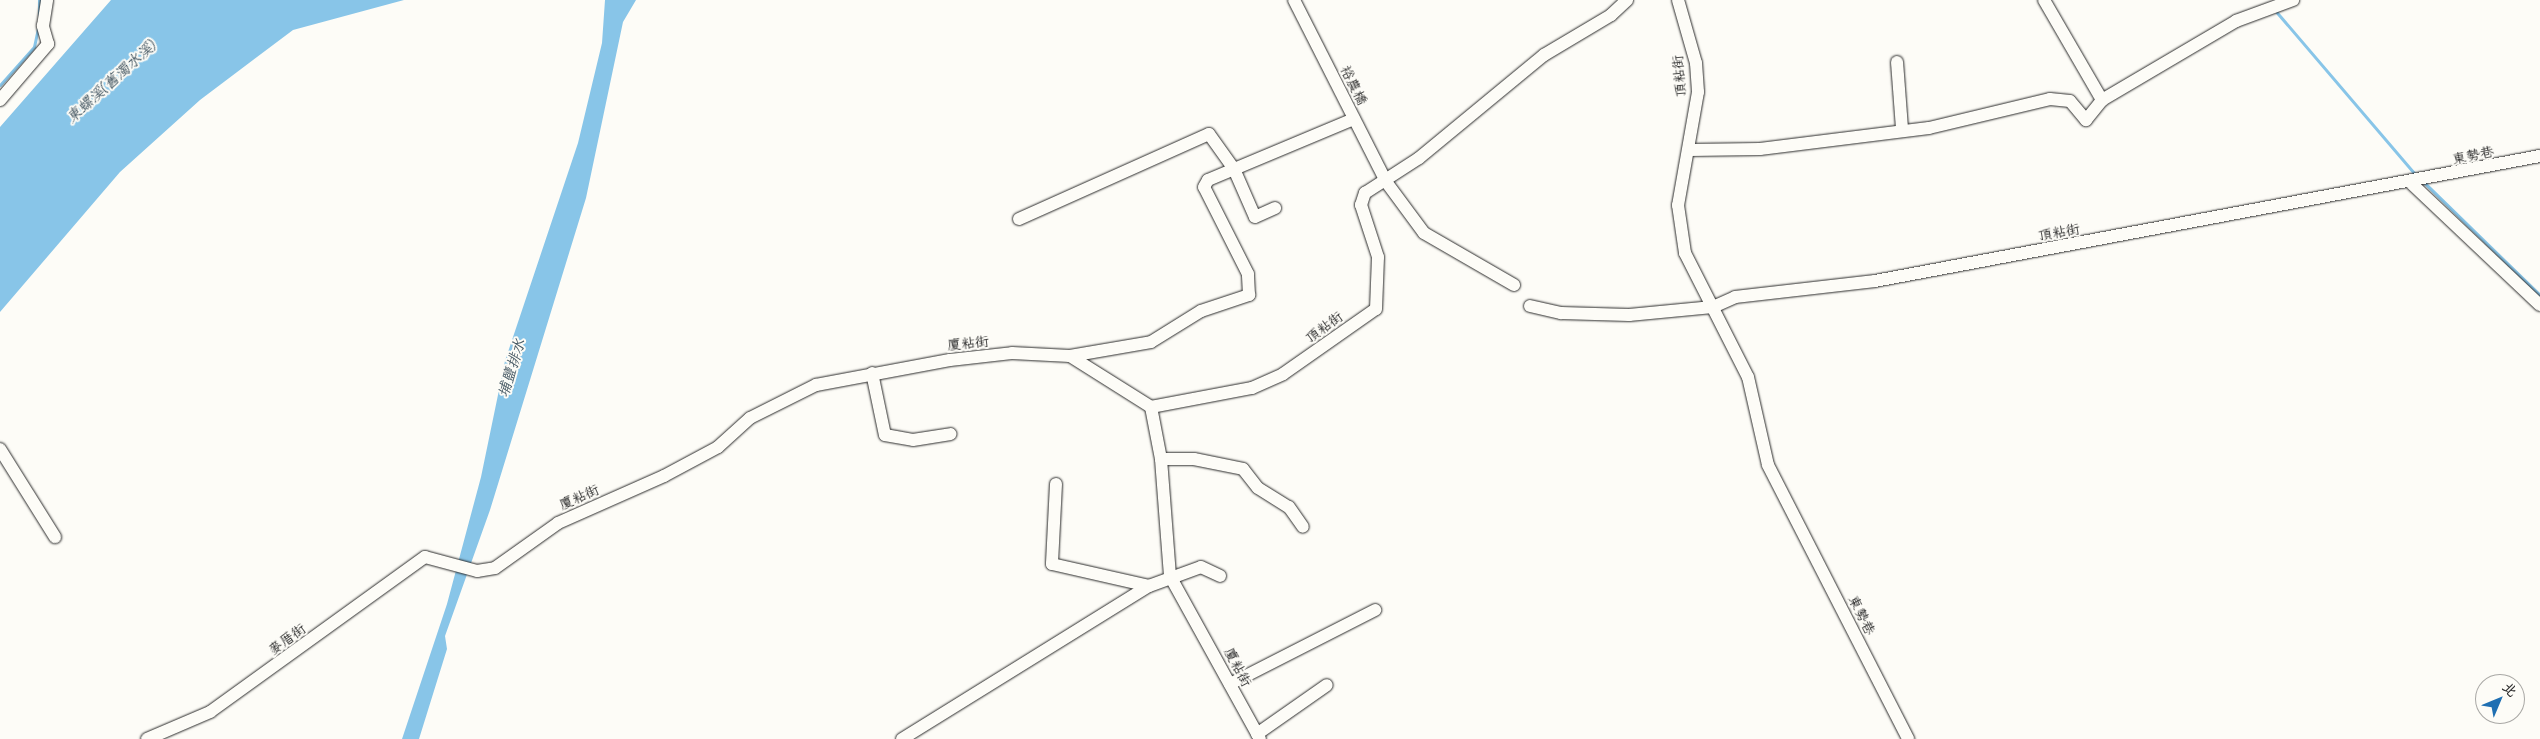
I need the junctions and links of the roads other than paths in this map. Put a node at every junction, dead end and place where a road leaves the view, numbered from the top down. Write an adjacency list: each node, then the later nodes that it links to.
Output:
1 (47, 0): 8 (street)
2 (1294, 0): 10 (street, 裕農橋)
3 (1627, 0): 15 (street, 頂粘街)
4 (1678, 0): 12 (street, 頂粘街)
5 (2044, 0): 9 (street)
6 (2293, 0): 9 (street)
7 (1897, 62): 11 (street)
8 (0, 100)
9 (2102, 100): 11 (street)
10 (1354, 119): 14 (street); 15 (street, 裕農橋)
11 (1902, 128): 12 (street)
12 (1690, 150): 22 (street, 頂粘街)
13 (2540, 156): 16 (street, 東勢巷)
14 (1234, 169): 17 (street); 18 (street); 23 (street)
15 (1387, 183): 19 (street); 25 (street, 頂粘街)
16 (2412, 184): 21 (street); 22 (street, 頂粘街)
17 (1275, 208)
18 (1019, 218)
19 (1514, 285)
20 (1530, 306): 22 (street, 頂粘街)
21 (2540, 306)
22 (1713, 308): 30 (street, 頂粘街)
23 (1070, 356): 24 (street, 廈粘街); 25 (street, 廈粘街)
24 (872, 374): 26 (street); 33 (street, 廈粘街)
25 (1151, 407): 28 (street, 廈粘街)
26 (951, 434)
27 (0, 449): 32 (street)
28 (1161, 459): 31 (street); 34 (street, 廈粘街)
29 (1056, 484): 36 (street)
30 (1789, 504): 43 (street, 東勢巷)
31 (1303, 527)
32 (55, 537)
33 (439, 558): 41 (street, 麥厝街)
34 (1170, 576): 35 (street); 36 (street); 38 (street, 廈粘街)
35 (1220, 576)
36 (1149, 586): 42 (street)
37 (1375, 610): 38 (street)
38 (1230, 684): 40 (street, 廈粘街)
39 (1328, 685): 40 (street)
40 (1258, 737)
41 (146, 739)
42 (902, 739)
43 (1908, 739)

